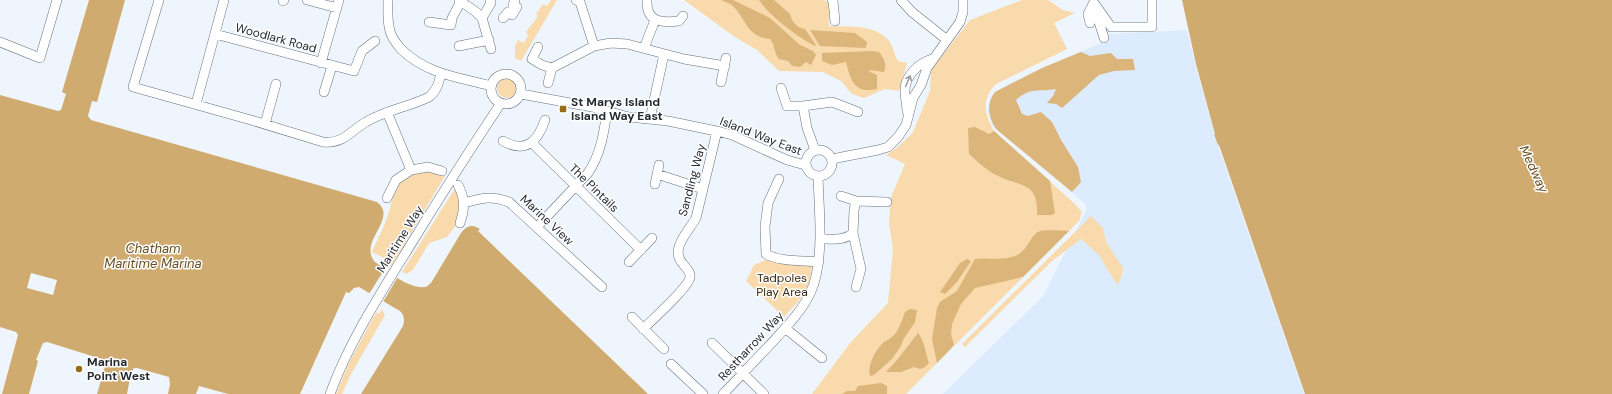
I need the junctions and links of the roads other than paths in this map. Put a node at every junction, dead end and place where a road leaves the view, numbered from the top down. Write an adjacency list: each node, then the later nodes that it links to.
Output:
1 (57, 0): 28 (street)
2 (159, 0): 47 (street)
3 (224, 0): 24 (street)
4 (307, 0): 15 (street)
5 (388, 0): 38 (street)
6 (515, 0): 19 (street)
7 (576, 0): 30 (street)
8 (647, 0): 20 (street)
9 (832, 0): 21 (street)
10 (901, 0): 26 (street)
11 (963, 0): 26 (street)
12 (1152, 0): 16 (street)
13 (460, 1): 18 (street); 22 (street)
14 (490, 1): 18 (street)
15 (338, 4): 35 (street)
16 (1094, 4): 23 (street); 25 (street)
17 (683, 16): 20 (street)
18 (482, 18): 29 (street)
19 (503, 18)
20 (655, 20): 32 (street)
21 (835, 21)
22 (428, 22)
23 (1090, 23)
24 (215, 34): 35 (street, Woodlark Road); 47 (street)
25 (1104, 38)
26 (947, 40): 34 (street)
27 (375, 41): 36 (street, Woodlark Road)
28 (0, 42)
29 (459, 46)
30 (594, 46): 32 (street); 37 (street)
31 (538, 47): 37 (street)
32 (644, 48): 33 (street)
33 (664, 54): 39 (street); 53 (street)
34 (932, 59): 52 (street); 52 (street, one-way to 34)
35 (321, 63): 36 (street, Woodlark Road)
36 (332, 66): 44 (street)
37 (552, 68): 40 (street)
38 (441, 74): 42 (street); 50 (street)
39 (721, 82)
40 (548, 83)
41 (276, 84): 55 (street)
42 (491, 86): 45 (street); 46 (street)
43 (780, 88): 48 (street)
44 (324, 92)
45 (521, 94): 46 (street); 49 (street, Island Way East)
46 (501, 103): 93 (street, Maritime Way)
47 (196, 104): 55 (street)
48 (803, 106): 51 (street); 59 (street)
49 (607, 111): 53 (street, Island Way East); 68 (street)
50 (387, 112): 55 (street); 62 (street)
51 (858, 112)
52 (908, 114): 60 (street)
53 (650, 119): 56 (street, Island Way East)
54 (545, 120): 58 (street)
55 (265, 124)
56 (717, 131): 61 (street, Island Way East); 69 (street, Sandling Way)
57 (503, 141): 58 (street)
58 (532, 143): 68 (street, The Pintails)
59 (815, 150): 60 (street, Island Way East); 61 (street, Island Way East)
60 (832, 160): 64 (street)
61 (805, 165): 64 (street, Island Way East)
62 (411, 170): 63 (street); 71 (street)
63 (442, 171)
64 (818, 176): 79 (street, Restharrow Way)
65 (779, 179): 82 (street)
66 (655, 184): 69 (street)
67 (458, 185): 74 (street)
68 (576, 186): 76 (street); 80 (street, The Pintails)
69 (703, 189): 87 (street, Sandling Way)
70 (841, 196): 72 (street)
71 (387, 198)
72 (856, 201): 73 (street); 77 (street)
73 (887, 202)
74 (464, 204): 75 (street); 76 (street, Marine View)
75 (460, 223)
76 (537, 227): 83 (street, Marine View)
77 (853, 233): 79 (street); 84 (street)
78 (652, 238): 80 (street)
79 (820, 239): 82 (street, Restharrow Way)
80 (641, 250): 81 (street)
81 (629, 262)
82 (819, 262): 86 (street, Restharrow Way)
83 (602, 287)
84 (856, 287)
85 (632, 317): 87 (street)
86 (785, 328): 90 (street); 92 (street, Restharrow Way)
87 (643, 329): 89 (street)
88 (712, 343): 92 (street)
89 (664, 349)
90 (822, 358)
91 (671, 364): 94 (street)
92 (743, 373): 95 (street, Restharrow Way); 96 (street)
93 (330, 394)
94 (703, 394)
95 (723, 394)
96 (764, 394)

